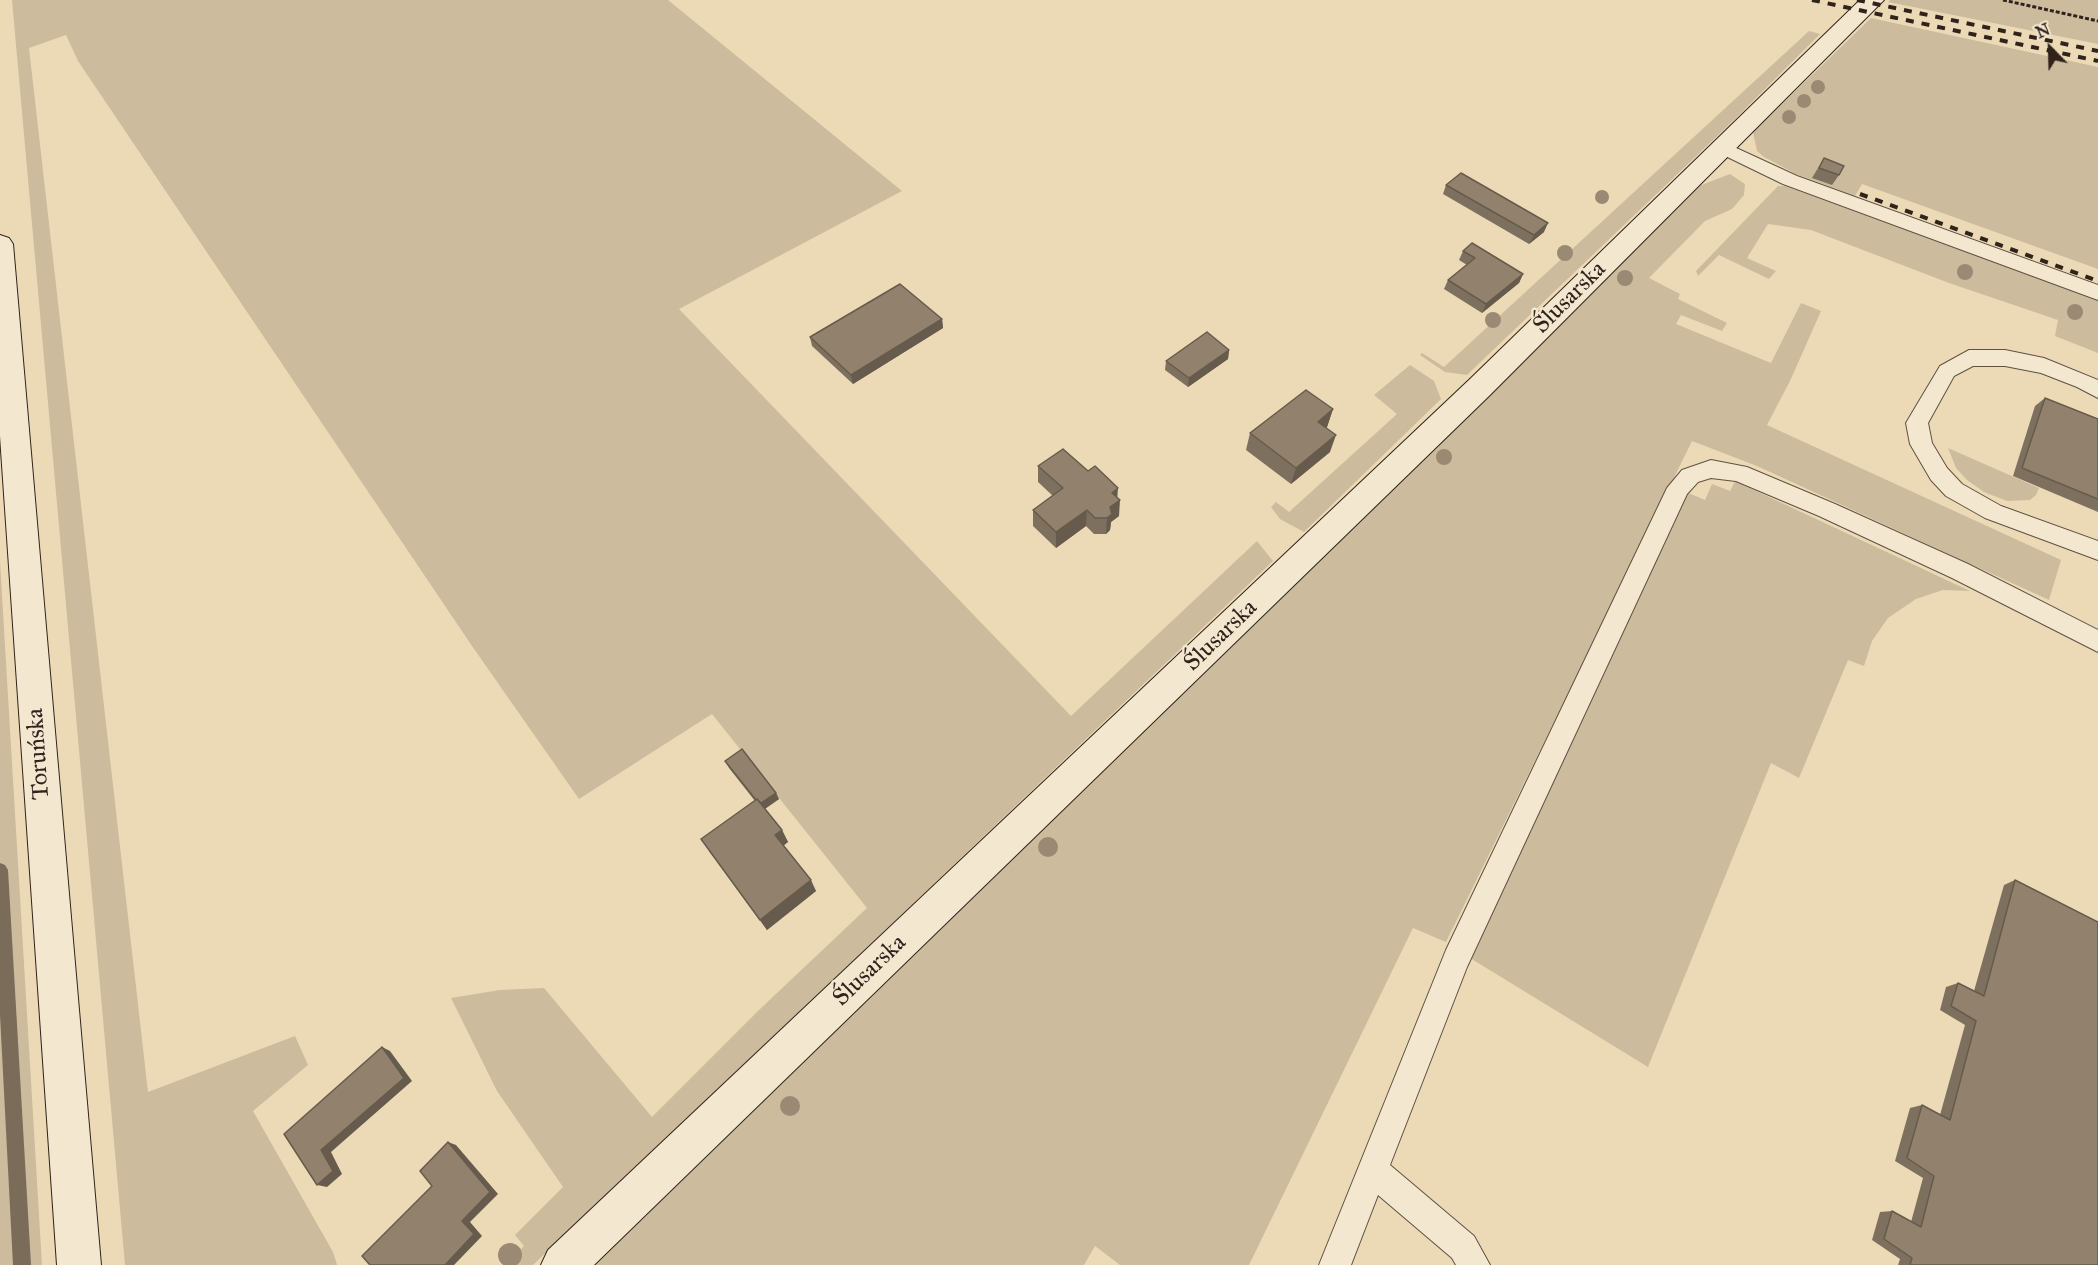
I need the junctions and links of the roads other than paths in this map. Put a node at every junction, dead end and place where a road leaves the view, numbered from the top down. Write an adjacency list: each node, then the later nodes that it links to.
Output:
1 (1873, 0): 2 (street, Ślusarska)
2 (1722, 147): 4 (lane); 10 (street, Ślusarska)
3 (0, 243): 9 (street, Toruńska)
4 (2098, 293)
5 (2098, 390): 6 (lane)
6 (2098, 551)
7 (2098, 642): 8 (lane)
8 (1373, 1170): 11 (lane); 12 (lane)
9 (79, 1265)
10 (563, 1265)
11 (1335, 1265)
12 (1474, 1265)

